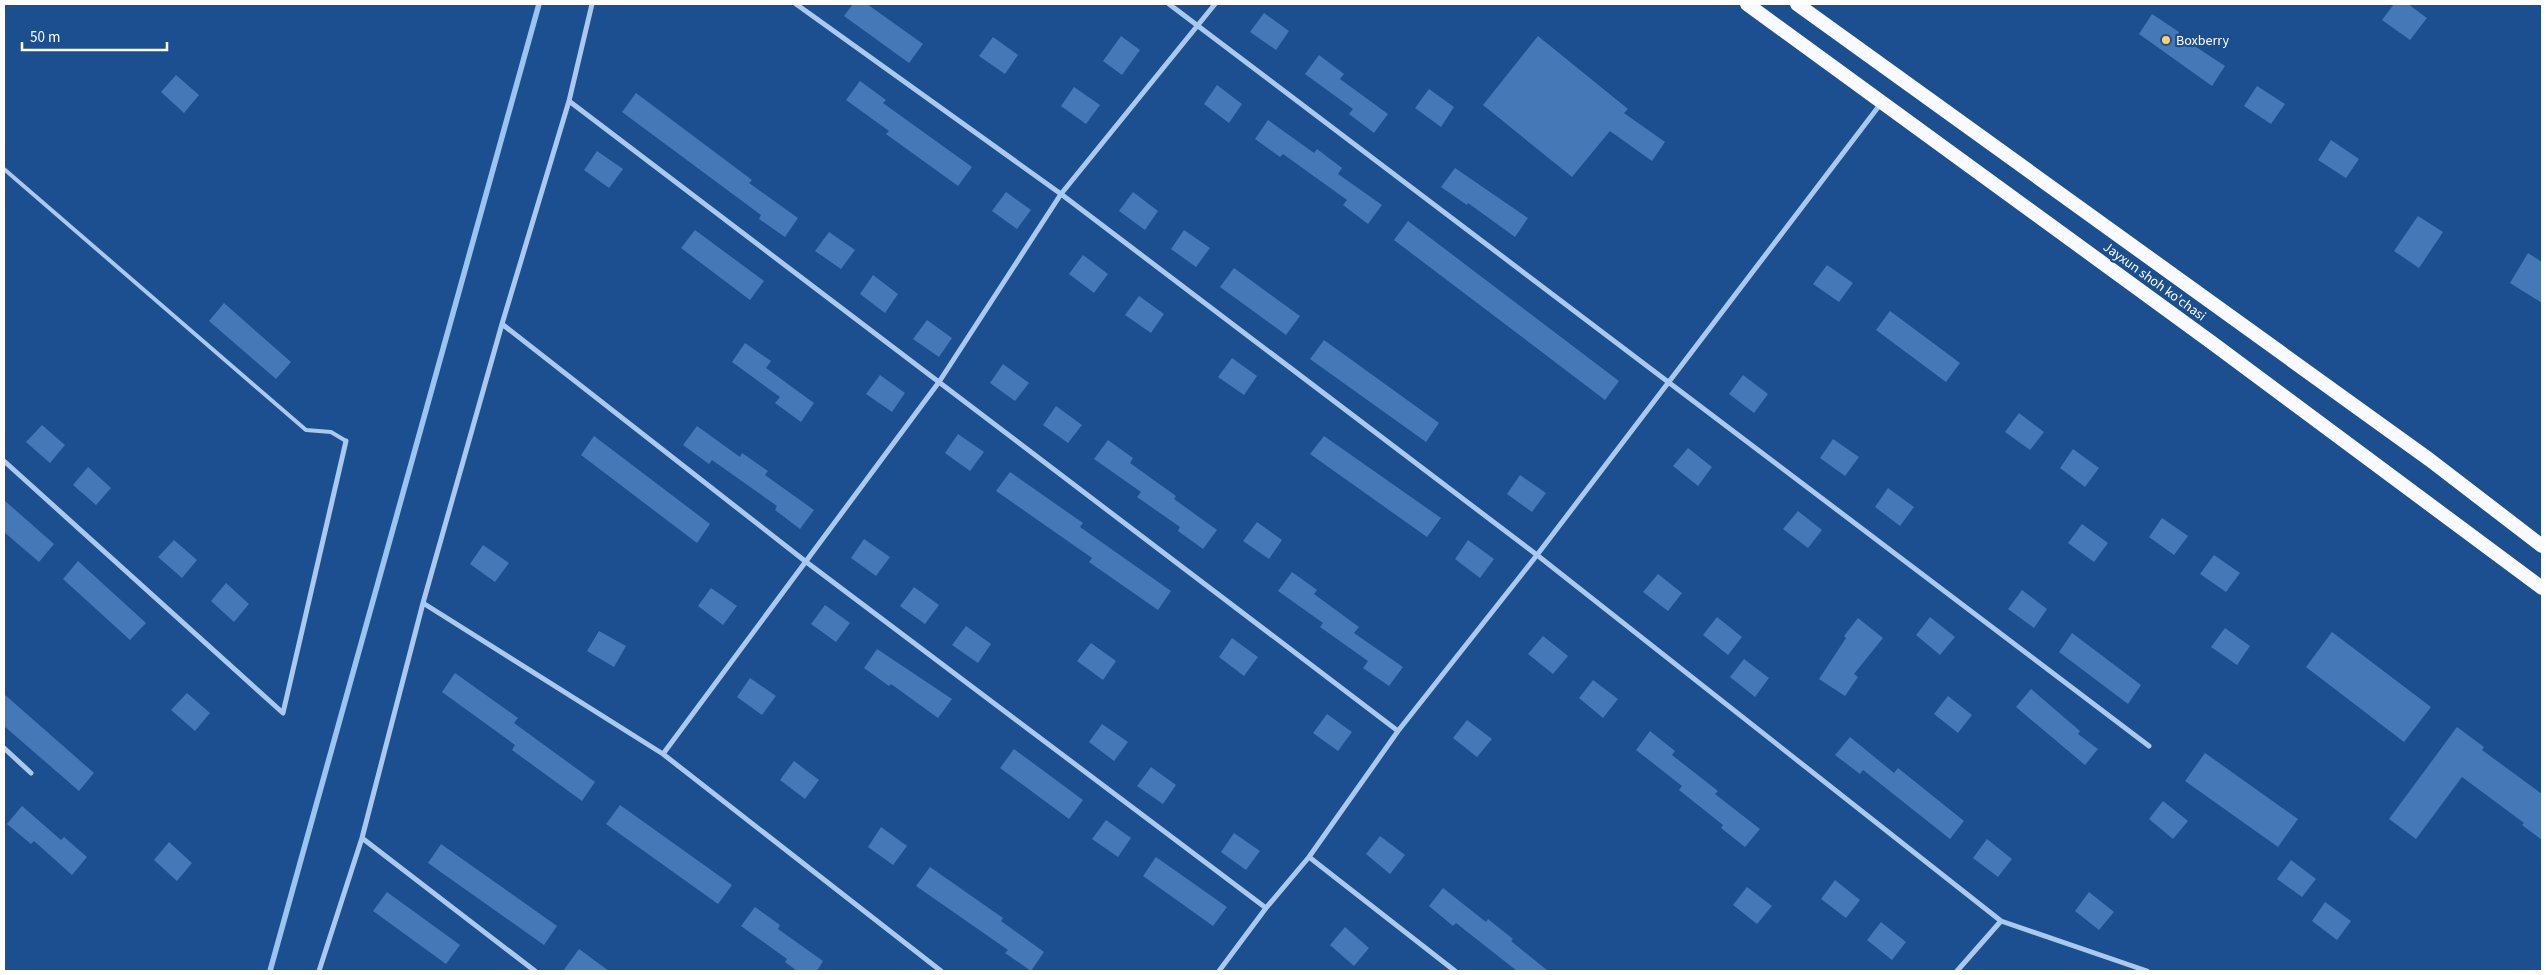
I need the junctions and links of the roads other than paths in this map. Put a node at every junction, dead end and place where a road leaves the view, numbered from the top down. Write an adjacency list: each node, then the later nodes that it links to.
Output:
1 (592, 4): 8 (street)
2 (796, 4): 11 (street)
3 (1169, 4): 7 (street)
4 (1215, 4): 7 (street)
5 (1746, 4): 9 (highway, Jayxun shoh ko'chasi)
6 (1797, 4): 17 (highway, Jayxun shoh ko'chasi)
7 (1198, 26): 11 (street); 14 (street)
8 (570, 101): 12 (street); 13 (street)
9 (1882, 102): 14 (street); 20 (highway, Jayxun shoh ko'chasi)
10 (4, 169): 15 (lane)
11 (1062, 194): 13 (street); 18 (street)
12 (502, 324): 19 (street); 21 (street)
13 (939, 382): 19 (street); 22 (street)
14 (1668, 383): 18 (street); 23 (street)
15 (346, 441): 16 (street)
16 (4, 462)
17 (2542, 546)
18 (1537, 555): 22 (street); 30 (street)
19 (805, 561): 25 (street); 29 (street)
20 (2542, 588)
21 (422, 603): 25 (street); 27 (street)
22 (1398, 731): 28 (street)
23 (2149, 746)
24 (4, 748): 26 (street)
25 (663, 754): 33 (street)
26 (31, 773)
27 (362, 838): 31 (street); 32 (street)
28 (1309, 858): 29 (street); 35 (street)
29 (1266, 908): 34 (street)
30 (2001, 921): 36 (street); 37 (street)
31 (319, 971)
32 (535, 971)
33 (941, 971)
34 (1219, 971)
35 (1455, 971)
36 (1957, 971)
37 (2147, 971)

